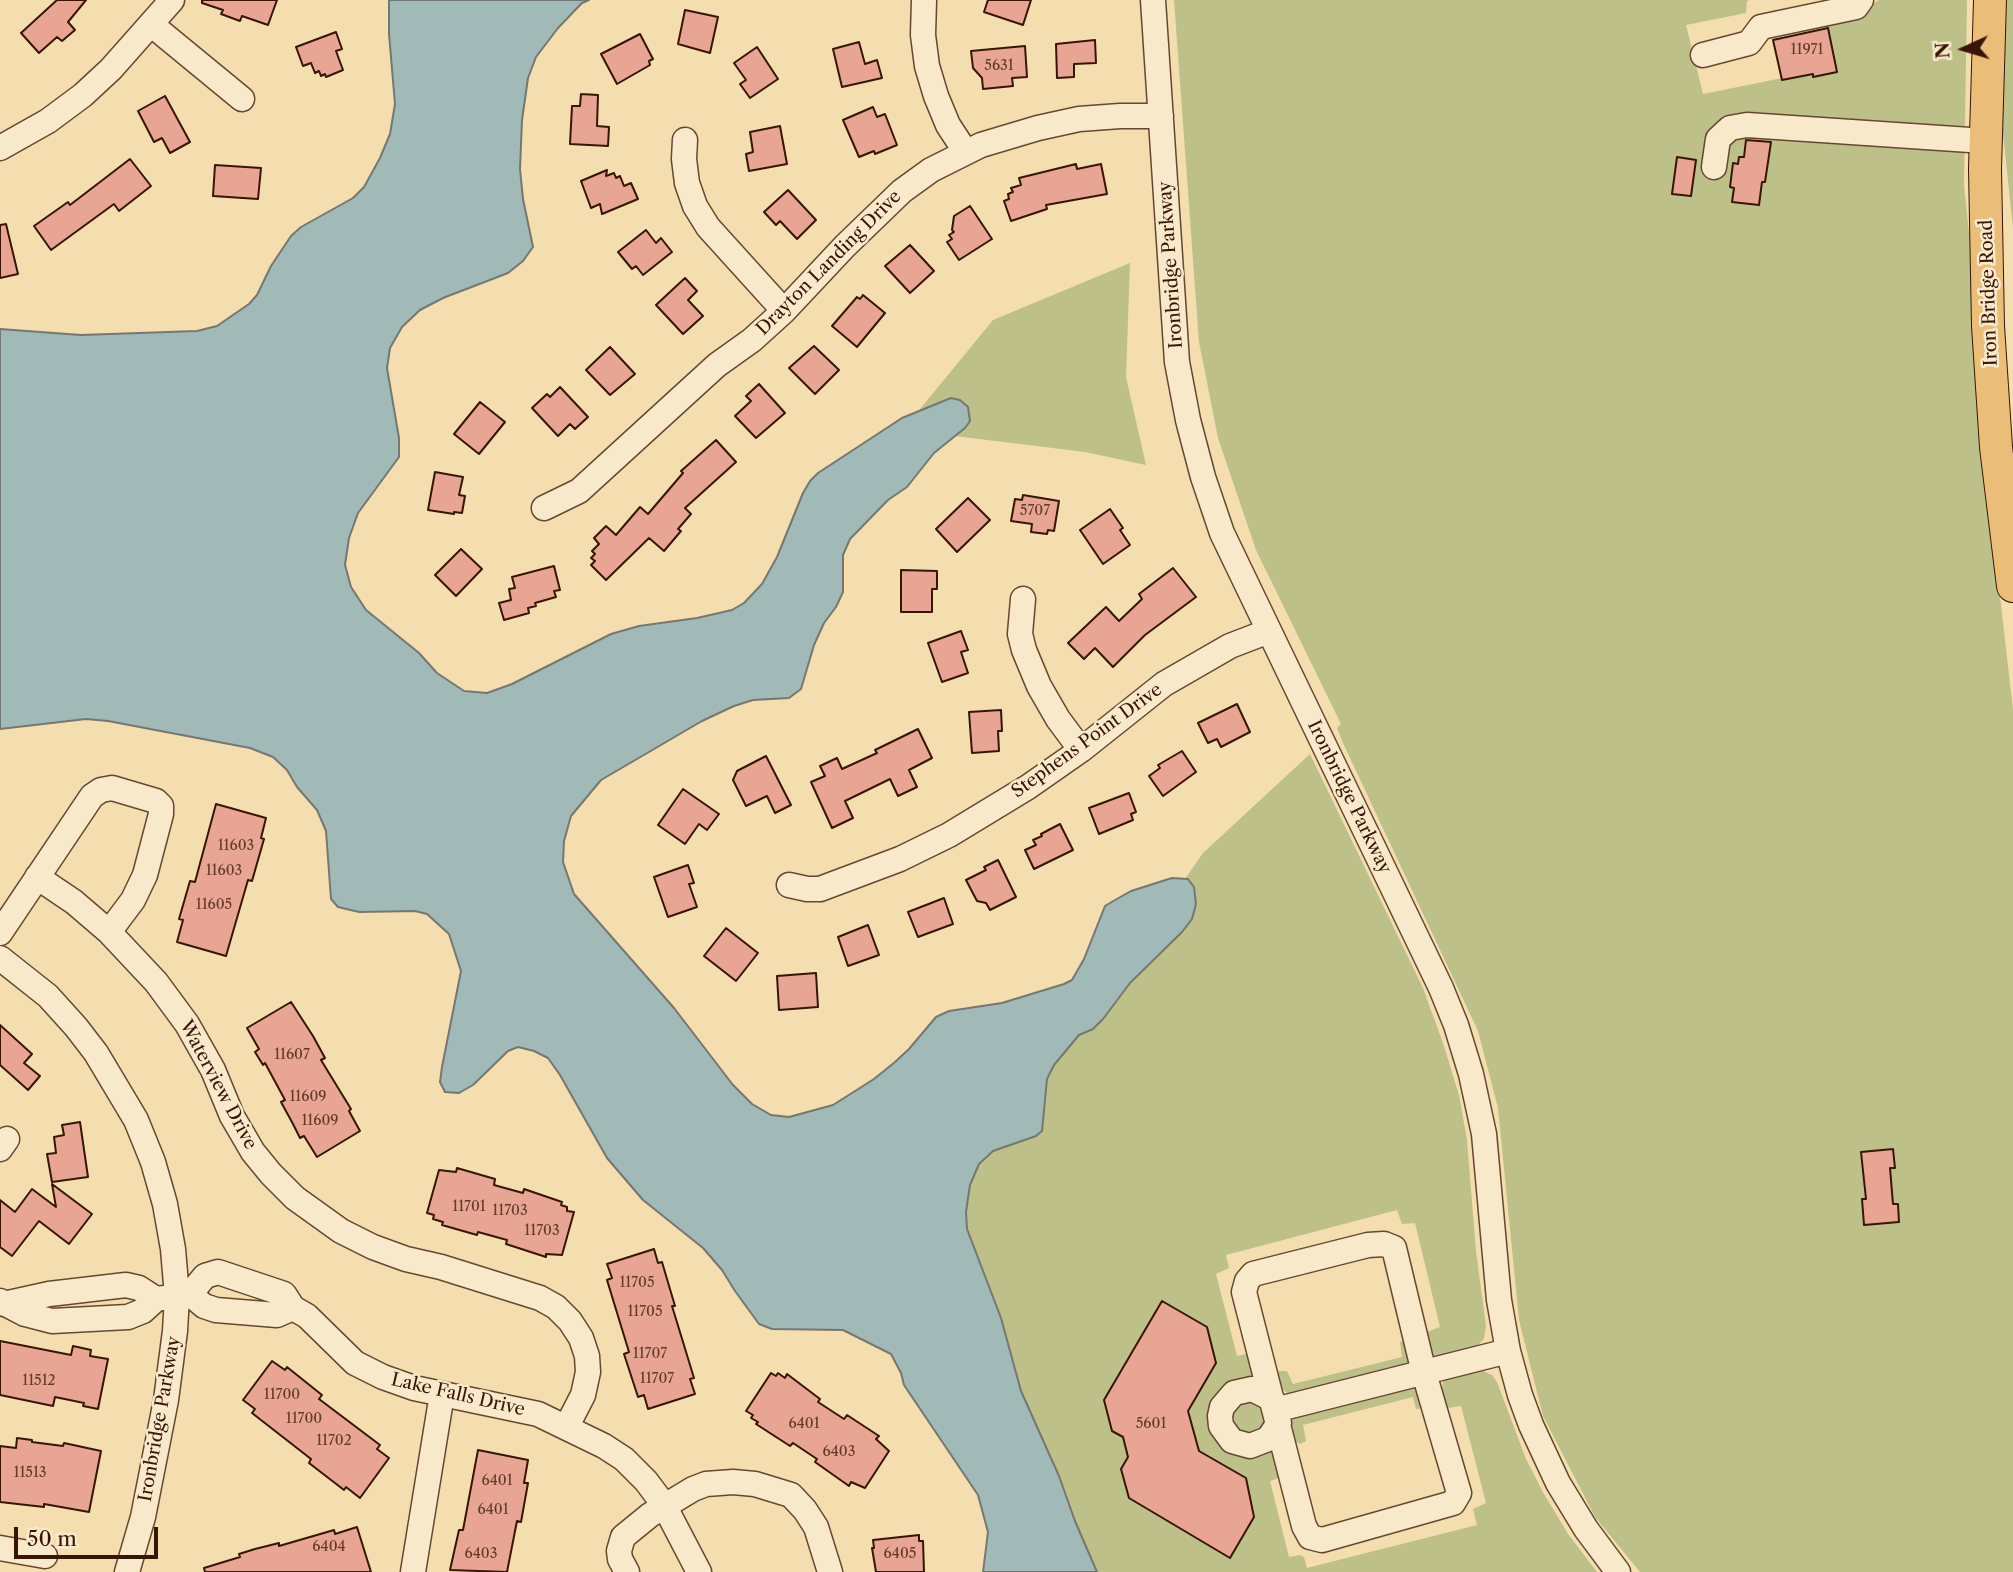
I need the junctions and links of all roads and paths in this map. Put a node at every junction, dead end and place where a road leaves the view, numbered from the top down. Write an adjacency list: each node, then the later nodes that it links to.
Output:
1 (172, 0): 6 (street)
2 (924, 0): 13 (street)
3 (1153, 0): 9 (street, Ironbridge Parkway)
4 (1861, 0): 7 (street)
5 (1990, 0): 11 (main road, Iron Bridge Road)
6 (152, 25): 8 (street); 12 (street)
7 (1703, 55)
8 (242, 99)
9 (1161, 116): 13 (street, Drayton Landing Drive); 20 (street, Ironbridge Parkway)
10 (685, 140): 15 (street)
11 (1985, 141): 14 (street); 16 (main road, Iron Bridge Road)
12 (0, 148)
13 (965, 151): 15 (street, Drayton Landing Drive)
14 (1714, 167)
15 (783, 311): 17 (street, Drayton Landing Drive)
16 (2005, 446): 18 (main road, Iron Bridge Road)
17 (544, 508)
18 (2013, 586)
19 (1023, 599): 21 (street)
20 (1269, 631): 21 (street, Stephens Point Drive); 30 (street, Ironbridge Parkway)
21 (1081, 750): 23 (street, Stephens Point Drive)
22 (37, 877): 24 (street, Waterview Drive); 24 (street); 25 (street)
23 (789, 885)
24 (109, 932): 34 (street, Waterview Drive)
25 (0, 933)
26 (0, 958): 27 (street, Ironbridge Parkway)
27 (174, 1296): 28 (street); 29 (street); 29 (street, Lake Falls Drive); 36 (street, Ironbridge Parkway)
28 (2, 1302)
29 (293, 1308): 32 (street, Lake Falls Drive)
30 (1508, 1351): 31 (street); 45 (street, Ironbridge Parkway)
31 (1424, 1373): 33 (street); 33 (street); 33 (street)
32 (442, 1394): 34 (street, Lake Falls Drive); 41 (street)
33 (1275, 1411)
34 (567, 1426): 35 (street, Lake Falls Drive)
35 (664, 1505): 42 (street); 43 (street, Lake Falls Drive); 44 (street)
36 (143, 1517): 39 (street, Ironbridge Parkway); 40 (street, Ironbridge Parkway)
37 (0, 1548): 38 (street)
38 (45, 1556)
39 (127, 1572)
40 (142, 1572)
41 (413, 1572)
42 (627, 1572)
43 (699, 1572)
44 (830, 1572)
45 (1618, 1572)

